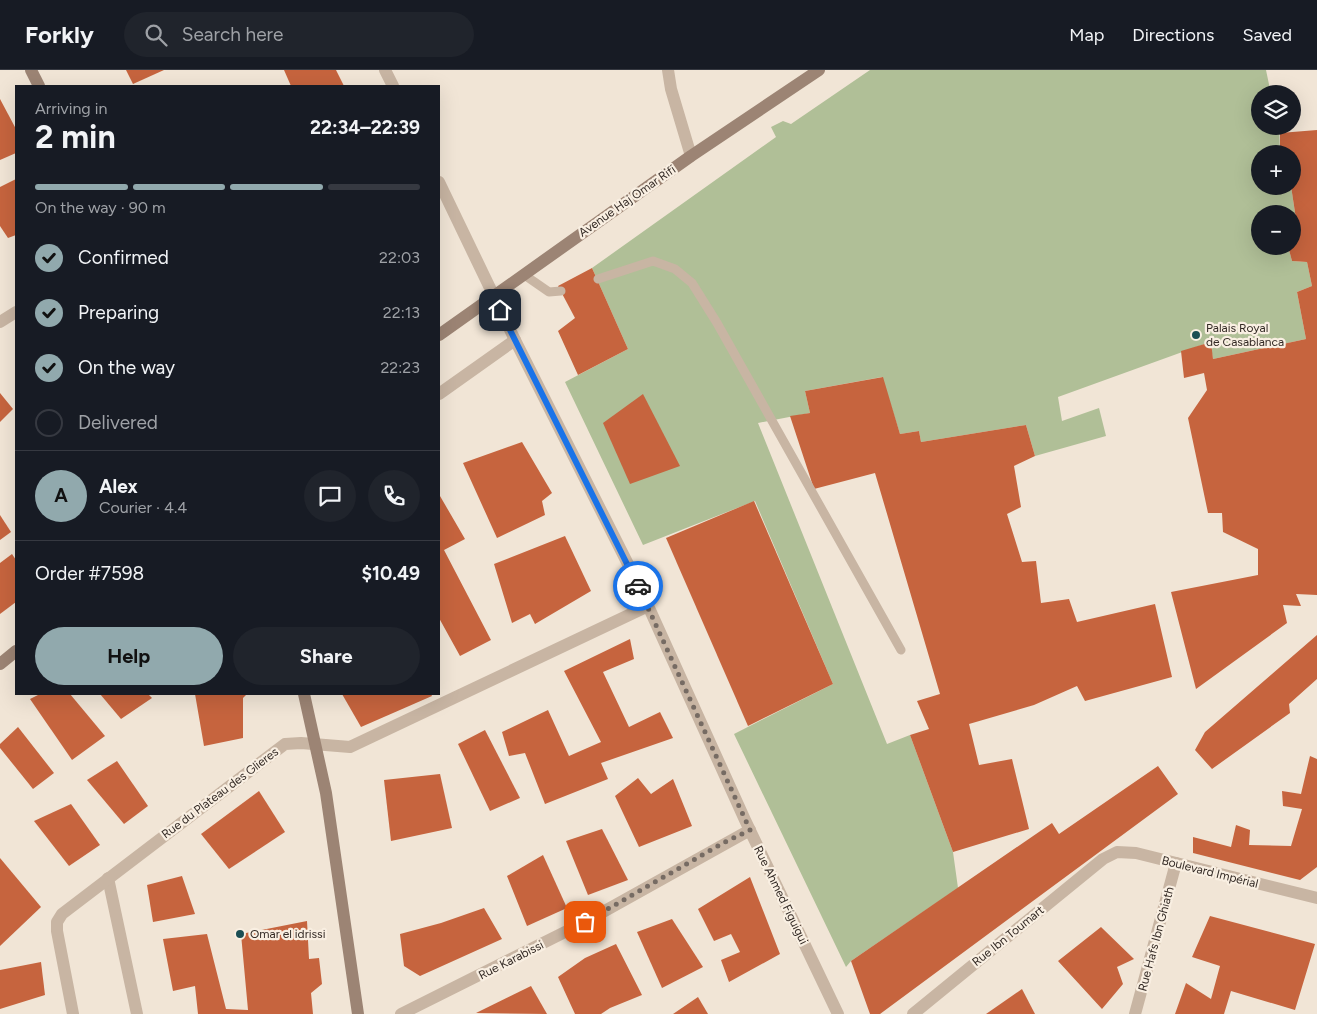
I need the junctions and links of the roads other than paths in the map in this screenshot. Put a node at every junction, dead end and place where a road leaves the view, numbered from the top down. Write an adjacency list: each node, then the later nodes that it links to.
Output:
1 (31, 70): 5 (street)
2 (385, 70): 6 (street)
3 (668, 70): 7 (street)
4 (819, 70): 7 (street, Avenue Haj Omar Rifi)
5 (38, 85)
6 (392, 85)
7 (691, 156): 9 (street, Avenue Haj Omar Rifi)
8 (440, 184): 12 (street, Rue Ahmed Figuigui)
9 (523, 274): 11 (lane); 12 (street, Avenue Haj Omar Rifi)
10 (598, 279): 19 (lane)
11 (561, 291)
12 (493, 295): 15 (street, Avenue Haj Omar Rifi); 16 (street, Rue Ahmed Figuigui)
13 (15, 313): 14 (street)
14 (0, 322)
15 (440, 334)
16 (515, 340): 17 (street); 18 (street, Rue Ahmed Figuigui)
17 (440, 393)
18 (648, 606): 23 (street, Rue du Plateau des Glieres); 24 (street, Rue Ahmed Figuigui)
19 (900, 650)
20 (15, 652): 21 (street)
21 (0, 664)
22 (304, 695): 23 (street)
23 (317, 744): 27 (street, Rue du Plateau des Glieres); 31 (street)
24 (750, 830): 32 (street, Rue Karabissi); 33 (street, Rue Ahmed Figuigui)
25 (1104, 859): 26 (street, Boulevard Impérial); 34 (street, Rue Ibn Toumart)
26 (1176, 864): 28 (street, Boulevard Impérial); 35 (street, Rue Hafs Ibn Ghiath)
27 (108, 878): 29 (street, Rue du Plateau des Glieres); 30 (street)
28 (1317, 898)
29 (73, 1014)
30 (136, 1014)
31 (358, 1014)
32 (401, 1014)
33 (838, 1014)
34 (914, 1014)
35 (1135, 1014)

